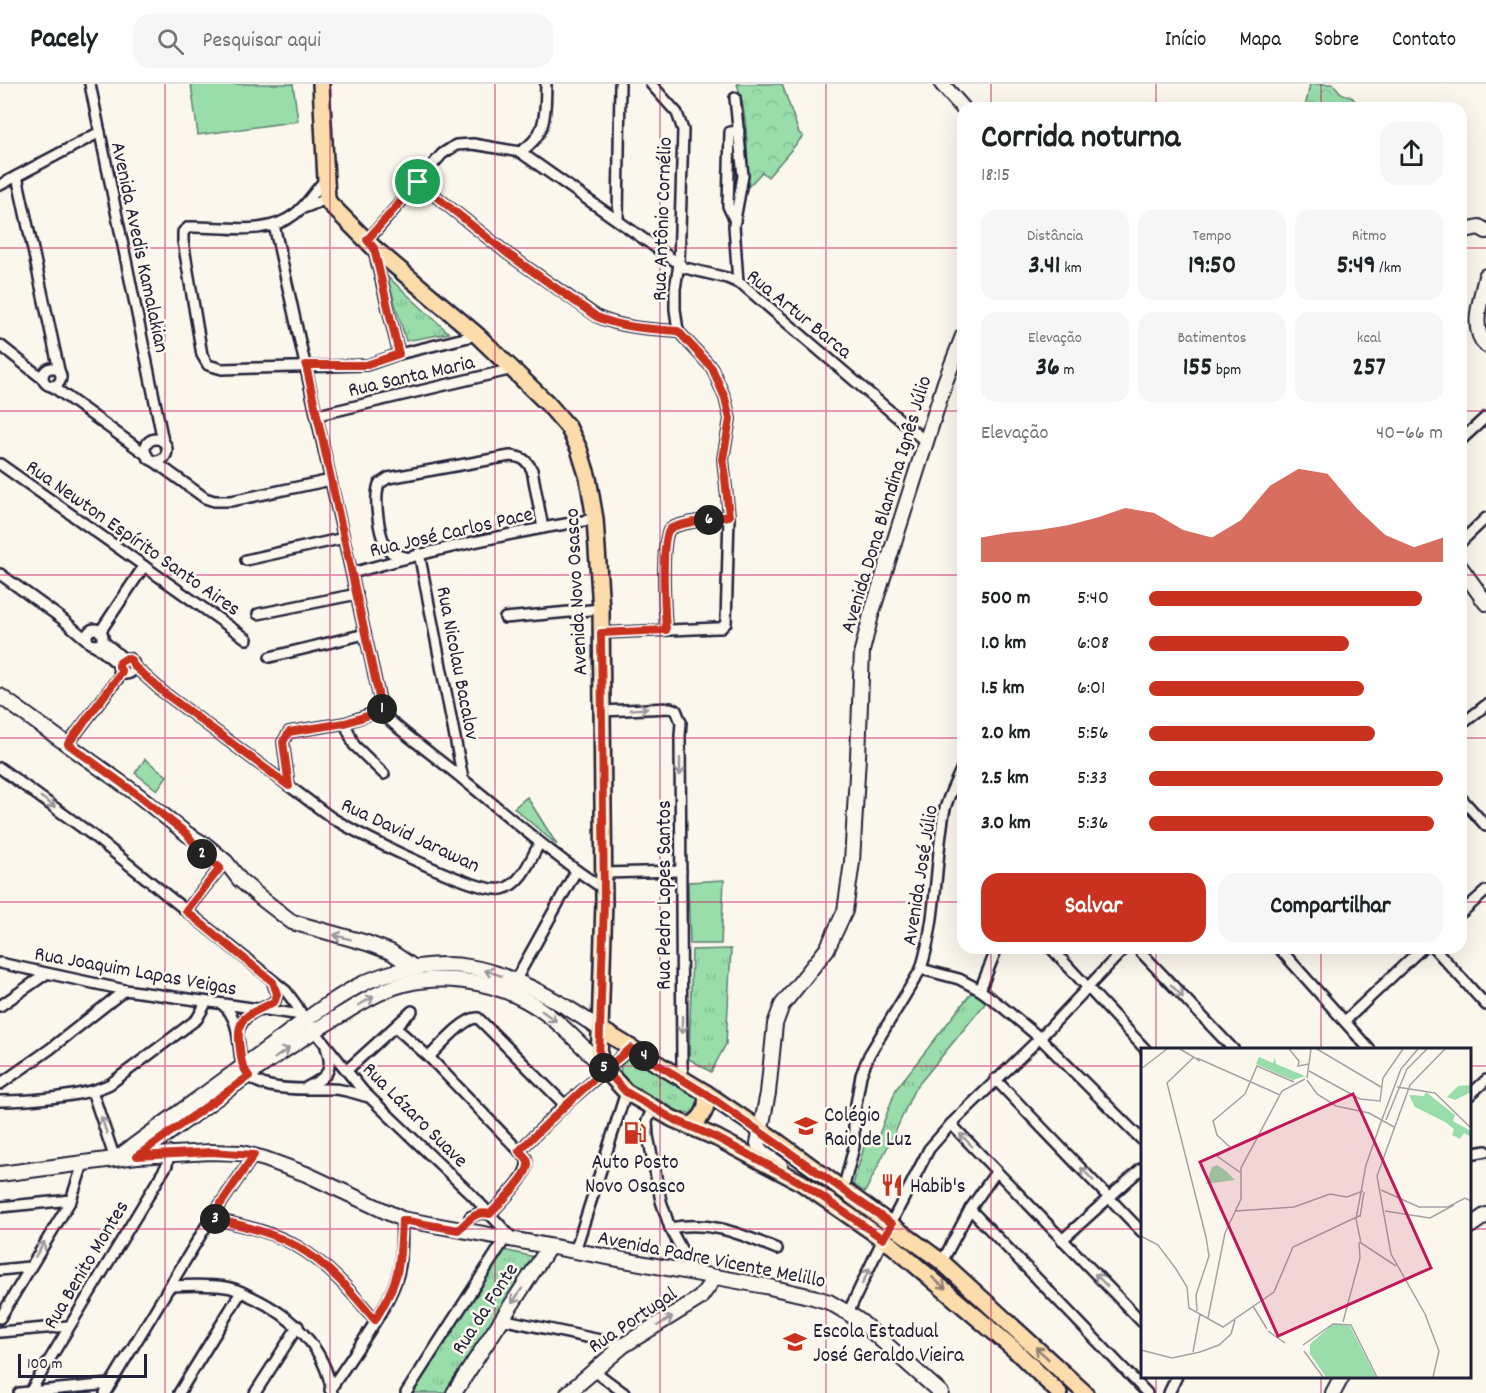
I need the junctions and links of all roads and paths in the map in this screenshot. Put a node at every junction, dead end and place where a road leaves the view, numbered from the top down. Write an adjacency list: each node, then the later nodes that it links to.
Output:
1 (90, 84): 10 (street, Avenida Avedis Kamalakian)
2 (321, 84): 13 (main road)
3 (546, 84): 11 (street)
4 (620, 84): 18 (street)
5 (651, 84): 24 (street, Rua Antônio Cornélio)
6 (942, 84): 8 (main road)
7 (735, 98): 9 (street)
8 (958, 102)
9 (739, 131): 19 (street); 19 (street)
10 (100, 132): 12 (street); 41 (street, Avenida Avedis Kamalakian)
11 (520, 152): 14 (street); 18 (street, Rua Artur Barca)
12 (17, 176): 15 (street); 35 (street)
13 (326, 179): 16 (main road); 17 (street)
14 (418, 182): 23 (street); 27 (street)
15 (0, 185)
16 (327, 200): 17 (street); 23 (main road, Avenida Novo Osasco)
17 (300, 209): 20 (street)
18 (618, 220): 24 (street, Rua Artur Barca)
19 (735, 222): 26 (street)
20 (274, 225): 33 (street); 33 (street)
21 (1467, 230): 22 (main road)
22 (1486, 231)
23 (370, 244): 28 (main road, Avenida Novo Osasco); 32 (street)
24 (679, 264): 26 (street, Rua Artur Barca); 27 (street, Rua Antônio Cornélio)
25 (1486, 276): 29 (main road)
26 (738, 283): 42 (street, Rua Artur Barca)
27 (678, 331): 48 (street)
28 (477, 335): 32 (street); 34 (main road, Avenida Novo Osasco)
29 (1486, 345)
30 (2, 347): 35 (street)
31 (957, 350): 42 (main road, Avenida Dona Blandina Ignês Júlio)
32 (399, 354): 33 (street)
33 (306, 365): 37 (street)
34 (513, 369): 37 (street, Rua Santa Maria); 50 (main road, Avenida Novo Osasco)
35 (52, 374): 36 (street); 36 (street)
36 (67, 396): 40 (street)
37 (318, 415): 47 (street)
38 (1486, 417): 39 (street)
39 (1467, 434)
40 (123, 439): 41 (street); 44 (street)
41 (155, 441): 43 (street); 44 (street)
42 (926, 442): 147 (main road, Avenida Dona Blandina Ignês Júlio)
43 (167, 452): 44 (street); 46 (street)
44 (150, 458): 46 (street)
45 (0, 464): 57 (street, Rua Newton Espírito Santo Aires)
46 (176, 476): 47 (street)
47 (331, 480): 53 (street)
48 (729, 516): 66 (street); 66 (street)
49 (1486, 518): 52 (street)
50 (595, 519): 51 (street, Rua José Carlos Pace); 63 (main road, Avenida Novo Osasco)
51 (543, 528): 54 (street, Rua José Carlos Pace); 55 (street)
52 (1467, 536)
53 (344, 538): 56 (street); 58 (street)
54 (419, 554): 55 (street, Rua José Carlos Pace); 82 (street, Rua Nicolau Bacalov)
55 (406, 557): 58 (street, Rua José Carlos Pace)
56 (246, 560)
57 (144, 566): 69 (street); 70 (street, Rua Newton Espírito Santo Aires)
58 (352, 573): 61 (street)
59 (0, 574): 69 (street)
60 (1467, 576): 62 (main road)
61 (357, 594): 64 (street); 68 (street)
62 (1486, 603)
63 (601, 609): 65 (street); 67 (main road, Avenida Novo Osasco)
64 (258, 614)
65 (505, 618)
66 (666, 630): 67 (street)
67 (601, 633): 76 (main road, Avenida Novo Osasco)
68 (365, 634): 71 (street); 75 (street)
69 (95, 637): 72 (street)
70 (247, 639)
71 (270, 657)
72 (125, 667): 79 (street); 84 (street)
73 (0, 696): 79 (main road)
74 (1486, 705): 77 (street)
75 (382, 711): 78 (street); 82 (street)
76 (602, 711): 90 (street, Rua Pedro Lopes Santos, one-way to 90); 91 (main road, Avenida Novo Osasco)
77 (1467, 720)
78 (345, 723): 81 (street); 84 (street)
79 (68, 744): 88 (main road)
80 (0, 768): 95 (street, Rua Lázaro Suave, one-way to 95)
81 (384, 774)
82 (463, 779): 87 (street)
83 (957, 780): 105 (street, Avenida José Júlio)
84 (289, 786): 87 (street, Rua David Jarawan)
85 (1467, 805): 86 (street)
86 (1486, 826)
87 (539, 844): 89 (street)
88 (223, 865): 95 (street); 104 (main road, one-way to 88)
89 (576, 871): 92 (street); 107 (street)
90 (681, 871): 91 (street); 133 (street, Rua Pedro Lopes Santos, one-way to 133)
91 (604, 873): 92 (main road, Avenida Novo Osasco)
92 (604, 889): 121 (main road, Avenida Novo Osasco)
93 (1486, 891): 94 (street)
94 (1467, 908)
95 (186, 911): 108 (street, Rua Lázaro Suave)
96 (995, 954): 111 (street)
97 (1057, 954): 109 (street)
98 (1120, 954): 109 (street)
99 (1143, 954): 126 (street, one-way to 126)
100 (1284, 954): 118 (street)
101 (1416, 954): 118 (street)
102 (1439, 954): 114 (street)
103 (0, 963): 106 (street, Rua Joaquim Lapas Veigas)
104 (415, 968): 107 (main road, one-way to 104); 119 (main road)
105 (921, 969): 111 (street); 161 (street, Avenida José Júlio)
106 (46, 974): 110 (street, Rua Joaquim Lapas Veigas); 115 (street)
107 (515, 981): 121 (main road)
108 (273, 982): 116 (street); 119 (street, Rua Lázaro Suave)
109 (1089, 988): 123 (street); 125 (street)
110 (125, 990): 112 (street, Rua Joaquim Lapas Veigas); 135 (street)
111 (980, 990): 123 (street)
112 (206, 1003): 113 (street, Rua Joaquim Lapas Veigas); 136 (street)
113 (223, 1005): 116 (street, Rua Joaquim Lapas Veigas); 122 (street)
114 (1486, 1005)
115 (0, 1006)
116 (257, 1009): 119 (street, Rua Joaquim Lapas Veigas); 122 (street)
117 (412, 1011): 120 (street)
118 (1345, 1021): 127 (street)
119 (312, 1027): 129 (main road, one-way to 129); 130 (street, Rua Lázaro Suave); 131 (main road); 137 (street)
120 (396, 1027): 128 (street); 130 (street)
121 (600, 1029): 124 (main road); 129 (main road, Avenida Novo Osasco)
122 (237, 1034): 131 (street)
123 (1040, 1038): 132 (street); 148 (street)
124 (631, 1048): 129 (street); 133 (main road)
125 (1144, 1048)
126 (1232, 1048)
127 (1368, 1048)
128 (429, 1058): 143 (street); 149 (street)
129 (603, 1066): 138 (main road); 143 (street)
130 (348, 1070): 141 (street, Rua Lázaro Suave)
131 (246, 1071): 137 (street); 154 (main road); 155 (main road)
132 (995, 1079): 145 (street); 163 (street, one-way to 132)
133 (684, 1080): 139 (main road)
134 (1486, 1080): 140 (street)
135 (0, 1084)
136 (92, 1090): 142 (street); 155 (street, one-way to 136)
137 (303, 1090): 141 (street)
138 (626, 1092): 144 (main road); 182 (street)
139 (706, 1094): 146 (main road); 147 (main road)
140 (1471, 1094)
141 (371, 1098): 162 (street, Rua Lázaro Suave)
142 (0, 1101)
143 (565, 1105): 149 (street)
144 (653, 1108): 146 (main road); 174 (street)
145 (951, 1124): 158 (street, one-way to 145); 172 (street)
146 (690, 1126): 160 (main road)
147 (760, 1131): 160 (main road); 161 (main road)
148 (1141, 1138)
149 (519, 1151): 167 (street)
150 (1486, 1151): 152 (street)
151 (169, 1154): 153 (main road, Avenida Padre Vicente Melillo); 154 (main road, Avenida Padre Vicente Melillo); 195 (street, Rua Benito Montes)
152 (1471, 1154)
153 (254, 1155): 170 (street); 171 (main road, Avenida Padre Vicente Melillo)
154 (137, 1156): 155 (main road, Avenida Padre Vicente Melillo)
155 (115, 1159): 156 (main road, Avenida Padre Vicente Melillo)
156 (84, 1164): 159 (main road, Avenida Padre Vicente Melillo); 164 (street)
157 (1141, 1170): 163 (street)
158 (996, 1172): 166 (street); 179 (street)
159 (0, 1174)
160 (802, 1183): 177 (main road)
161 (843, 1190): 172 (main road)
162 (473, 1196): 167 (street, Rua Lázaro Suave); 169 (street)
163 (1109, 1198): 176 (street); 179 (street)
164 (70, 1200): 165 (street); 184 (street, one-way to 164)
165 (0, 1207)
166 (969, 1209): 183 (street); 215 (street)
167 (490, 1214): 169 (street); 178 (street, Rua Lázaro Suave)
168 (1486, 1215): 173 (main road)
169 (470, 1216): 175 (street)
170 (211, 1218): 188 (street); 193 (street)
171 (402, 1220): 175 (main road, Avenida Padre Vicente Melillo); 193 (street)
172 (892, 1224): 177 (street); 183 (main road)
173 (1471, 1225)
174 (670, 1228): 181 (street); 186 (street)
175 (458, 1230): 178 (main road, Avenida Padre Vicente Melillo)
176 (1141, 1230)
177 (883, 1239): 190 (street, one-way to 177); 213 (main road, one-way to 213)
178 (510, 1240): 180 (main road, Avenida Padre Vicente Melillo); 208 (street)
179 (1062, 1240): 194 (street, one-way to 179)
180 (549, 1247): 182 (main road, Avenida Padre Vicente Melillo); 192 (main road, Rua da Fonte, one-way to 192)
181 (777, 1249)
182 (575, 1251): 186 (main road, Avenida Padre Vicente Melillo)
183 (942, 1262): 214 (main road, one-way to 183)
184 (29, 1267): 185 (street); 191 (street)
185 (0, 1270)
186 (694, 1273): 187 (main road, Avenida Padre Vicente Melillo)
187 (715, 1277): 190 (main road, Avenida Padre Vicente Melillo); 198 (main road, Rua Portugal, one-way to 187)
188 (170, 1286): 189 (street); 202 (street)
189 (241, 1292): 196 (street); 206 (street)
190 (848, 1313): 212 (main road, Avenida Padre Vicente Melillo)
191 (0, 1318)
192 (501, 1319): 198 (street); 209 (main road, Rua da Fonte)
193 (375, 1320): 203 (street)
194 (1141, 1320)
195 (68, 1326): 197 (street); 204 (street, Rua Benito Montes)
196 (298, 1326): 203 (street); 207 (street)
197 (0, 1332)
198 (624, 1345): 199 (main road, Rua Portugal)
199 (593, 1370): 210 (main road, Rua Portugal); 211 (street)
200 (1176, 1378): 216 (street)
201 (1341, 1378): 217 (main road)
202 (108, 1389): 204 (street)
203 (331, 1391)
204 (30, 1392): 205 (street)
205 (19, 1393)
206 (179, 1393)
207 (255, 1393)
208 (406, 1393)
209 (454, 1393)
210 (568, 1393)
211 (624, 1393)
212 (941, 1393)
213 (1059, 1393)
214 (1085, 1393)
215 (1147, 1393)
216 (1169, 1393)
217 (1333, 1393)

